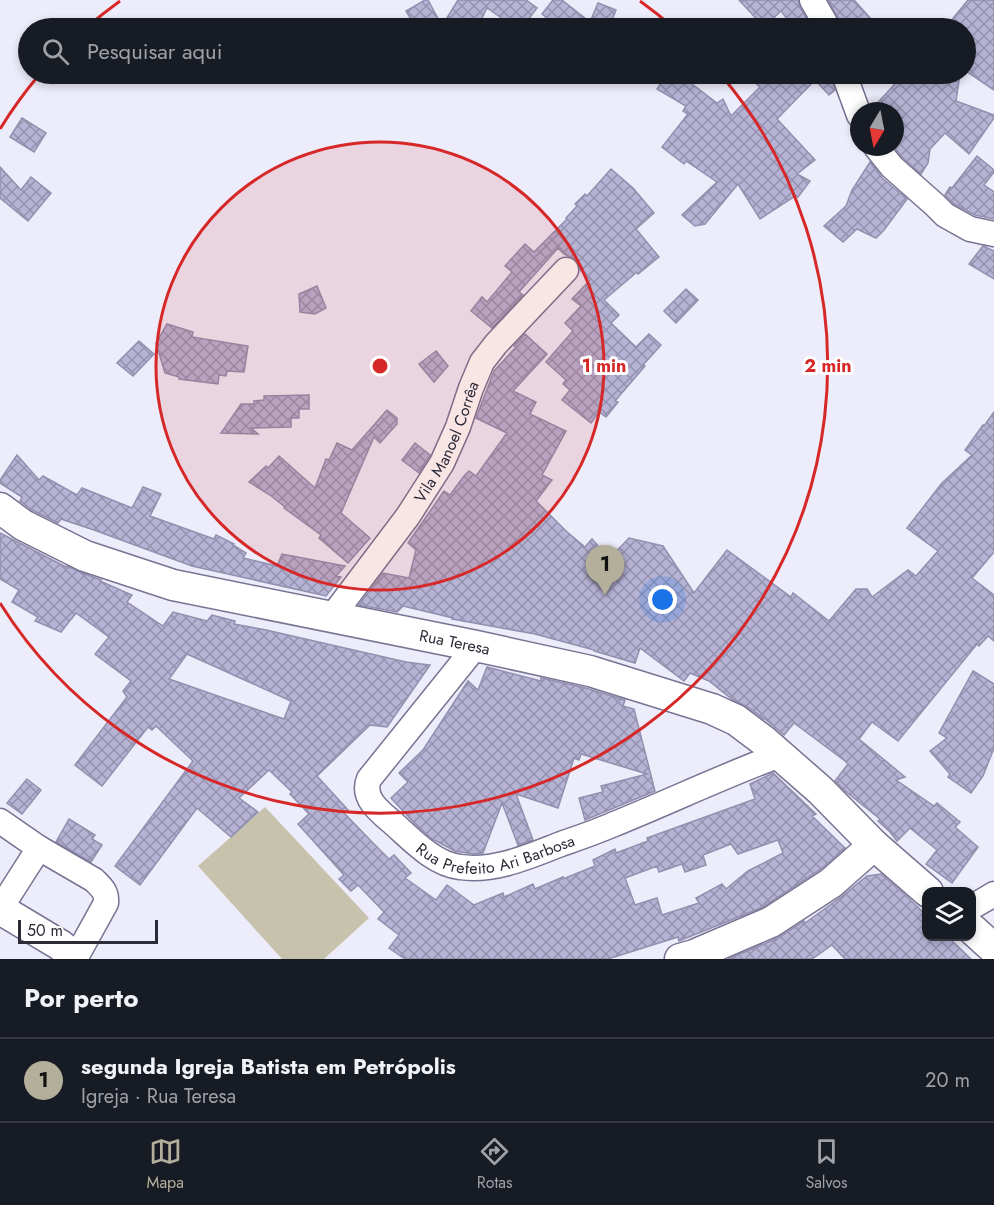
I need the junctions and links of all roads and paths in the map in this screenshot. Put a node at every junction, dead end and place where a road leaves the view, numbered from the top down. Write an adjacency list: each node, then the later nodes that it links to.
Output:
1 (812, 0): 2 (street)
2 (822, 18)
3 (848, 84): 4 (street)
4 (854, 102)
5 (883, 156): 6 (street)
6 (994, 234)
7 (566, 270): 9 (street, Vila Manoel Corrêa)
8 (0, 508): 9 (main road, Rua Teresa)
9 (331, 618): 10 (main road, Rua Teresa)
10 (476, 646): 11 (main road, Rua Teresa); 11 (street, Rua Prefeito Ari Barbosa)
11 (780, 755): 13 (main road, Rua Teresa)
12 (0, 821): 14 (street)
13 (874, 845): 15 (main road, Rua Teresa); 22 (main road)
14 (39, 848): 18 (street); 21 (street)
15 (923, 887)
16 (994, 894): 17 (street)
17 (976, 905)
18 (0, 909): 21 (main road)
19 (976, 933): 20 (main road)
20 (994, 949)
21 (76, 955)
22 (680, 959)

